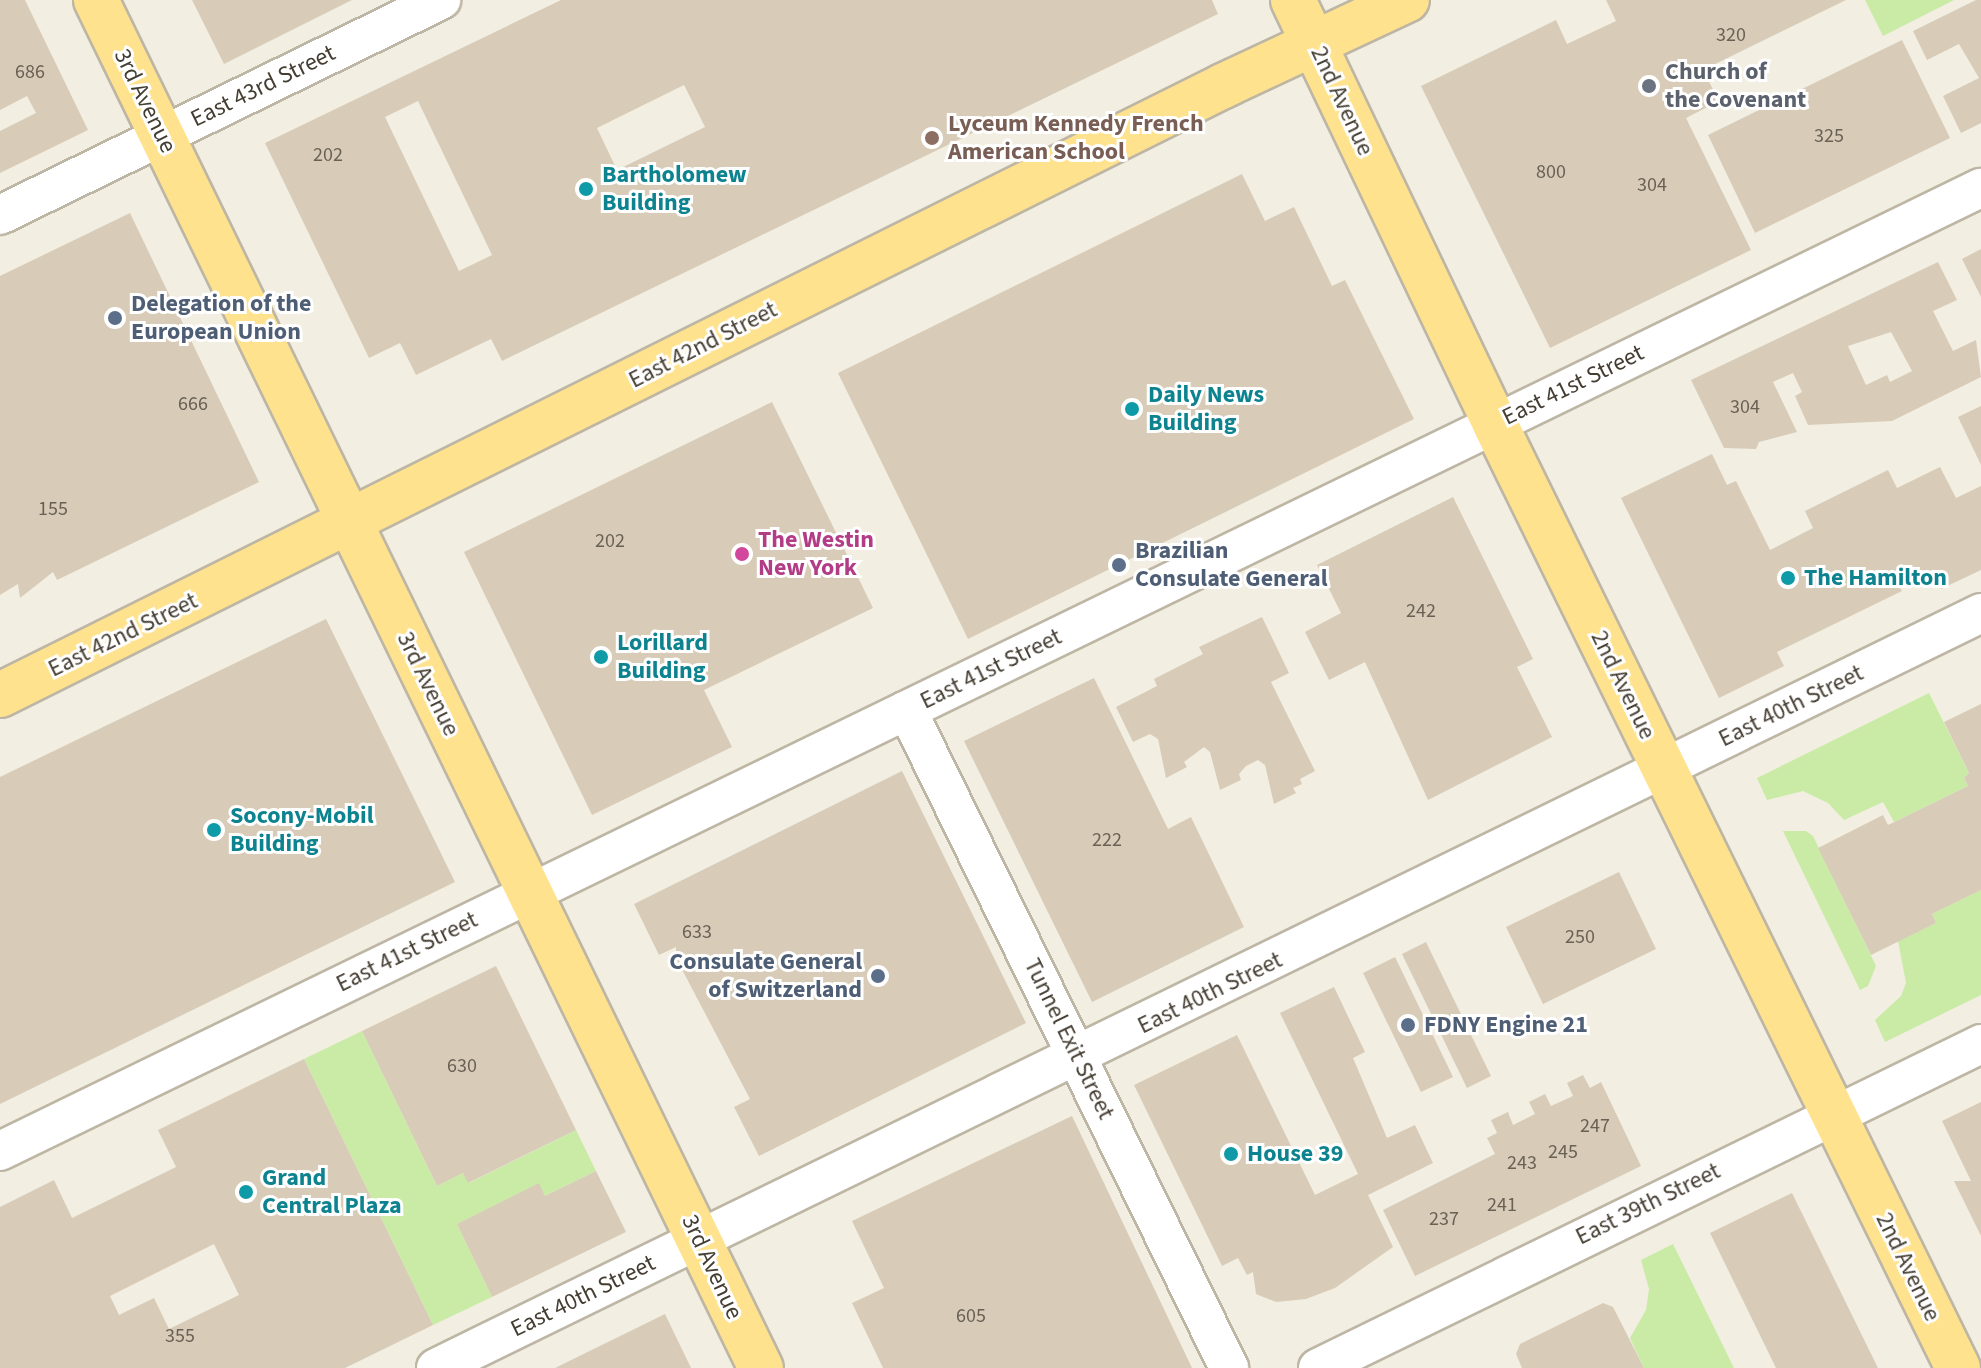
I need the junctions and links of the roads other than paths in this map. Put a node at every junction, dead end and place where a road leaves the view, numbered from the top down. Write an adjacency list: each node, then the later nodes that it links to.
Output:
1 (96, 0): 6 (main road, 3rd Avenue)
2 (441, 0): 6 (street, East 43rd Street)
3 (1293, 0): 5 (main road, 2nd Avenue)
4 (1407, 0): 5 (main road, East 42nd Street)
5 (1314, 43): 9 (main road, 2nd Avenue); 10 (main road, East 42nd Street)
6 (161, 135): 8 (street, East 43rd Street); 10 (main road, 3rd Avenue)
7 (1981, 188): 9 (street, East 41st Street)
8 (0, 215)
9 (1495, 424): 13 (street, East 41st Street); 14 (main road, 2nd Avenue)
10 (350, 523): 12 (main road, East 42nd Street); 15 (main road, 3rd Avenue)
11 (1981, 613): 14 (street, East 40th Street)
12 (0, 695)
13 (907, 710): 15 (street, East 41st Street); 17 (street, Tunnel Exit Street)
14 (1664, 769): 17 (street, East 40th Street); 18 (main road, 2nd Avenue)
15 (530, 893): 19 (street, East 41st Street); 20 (main road, 3rd Avenue)
16 (1981, 1044): 18 (street, East 39th Street)
17 (1078, 1056): 20 (street, East 40th Street); 23 (street, Tunnel Exit Street)
18 (1833, 1113): 24 (street, East 39th Street); 25 (main road, 2nd Avenue)
19 (0, 1151)
20 (699, 1240): 21 (street, East 40th Street); 22 (main road, 3rd Avenue)
21 (436, 1368)
22 (761, 1368)
23 (1229, 1368)
24 (1318, 1368)
25 (1958, 1368)

